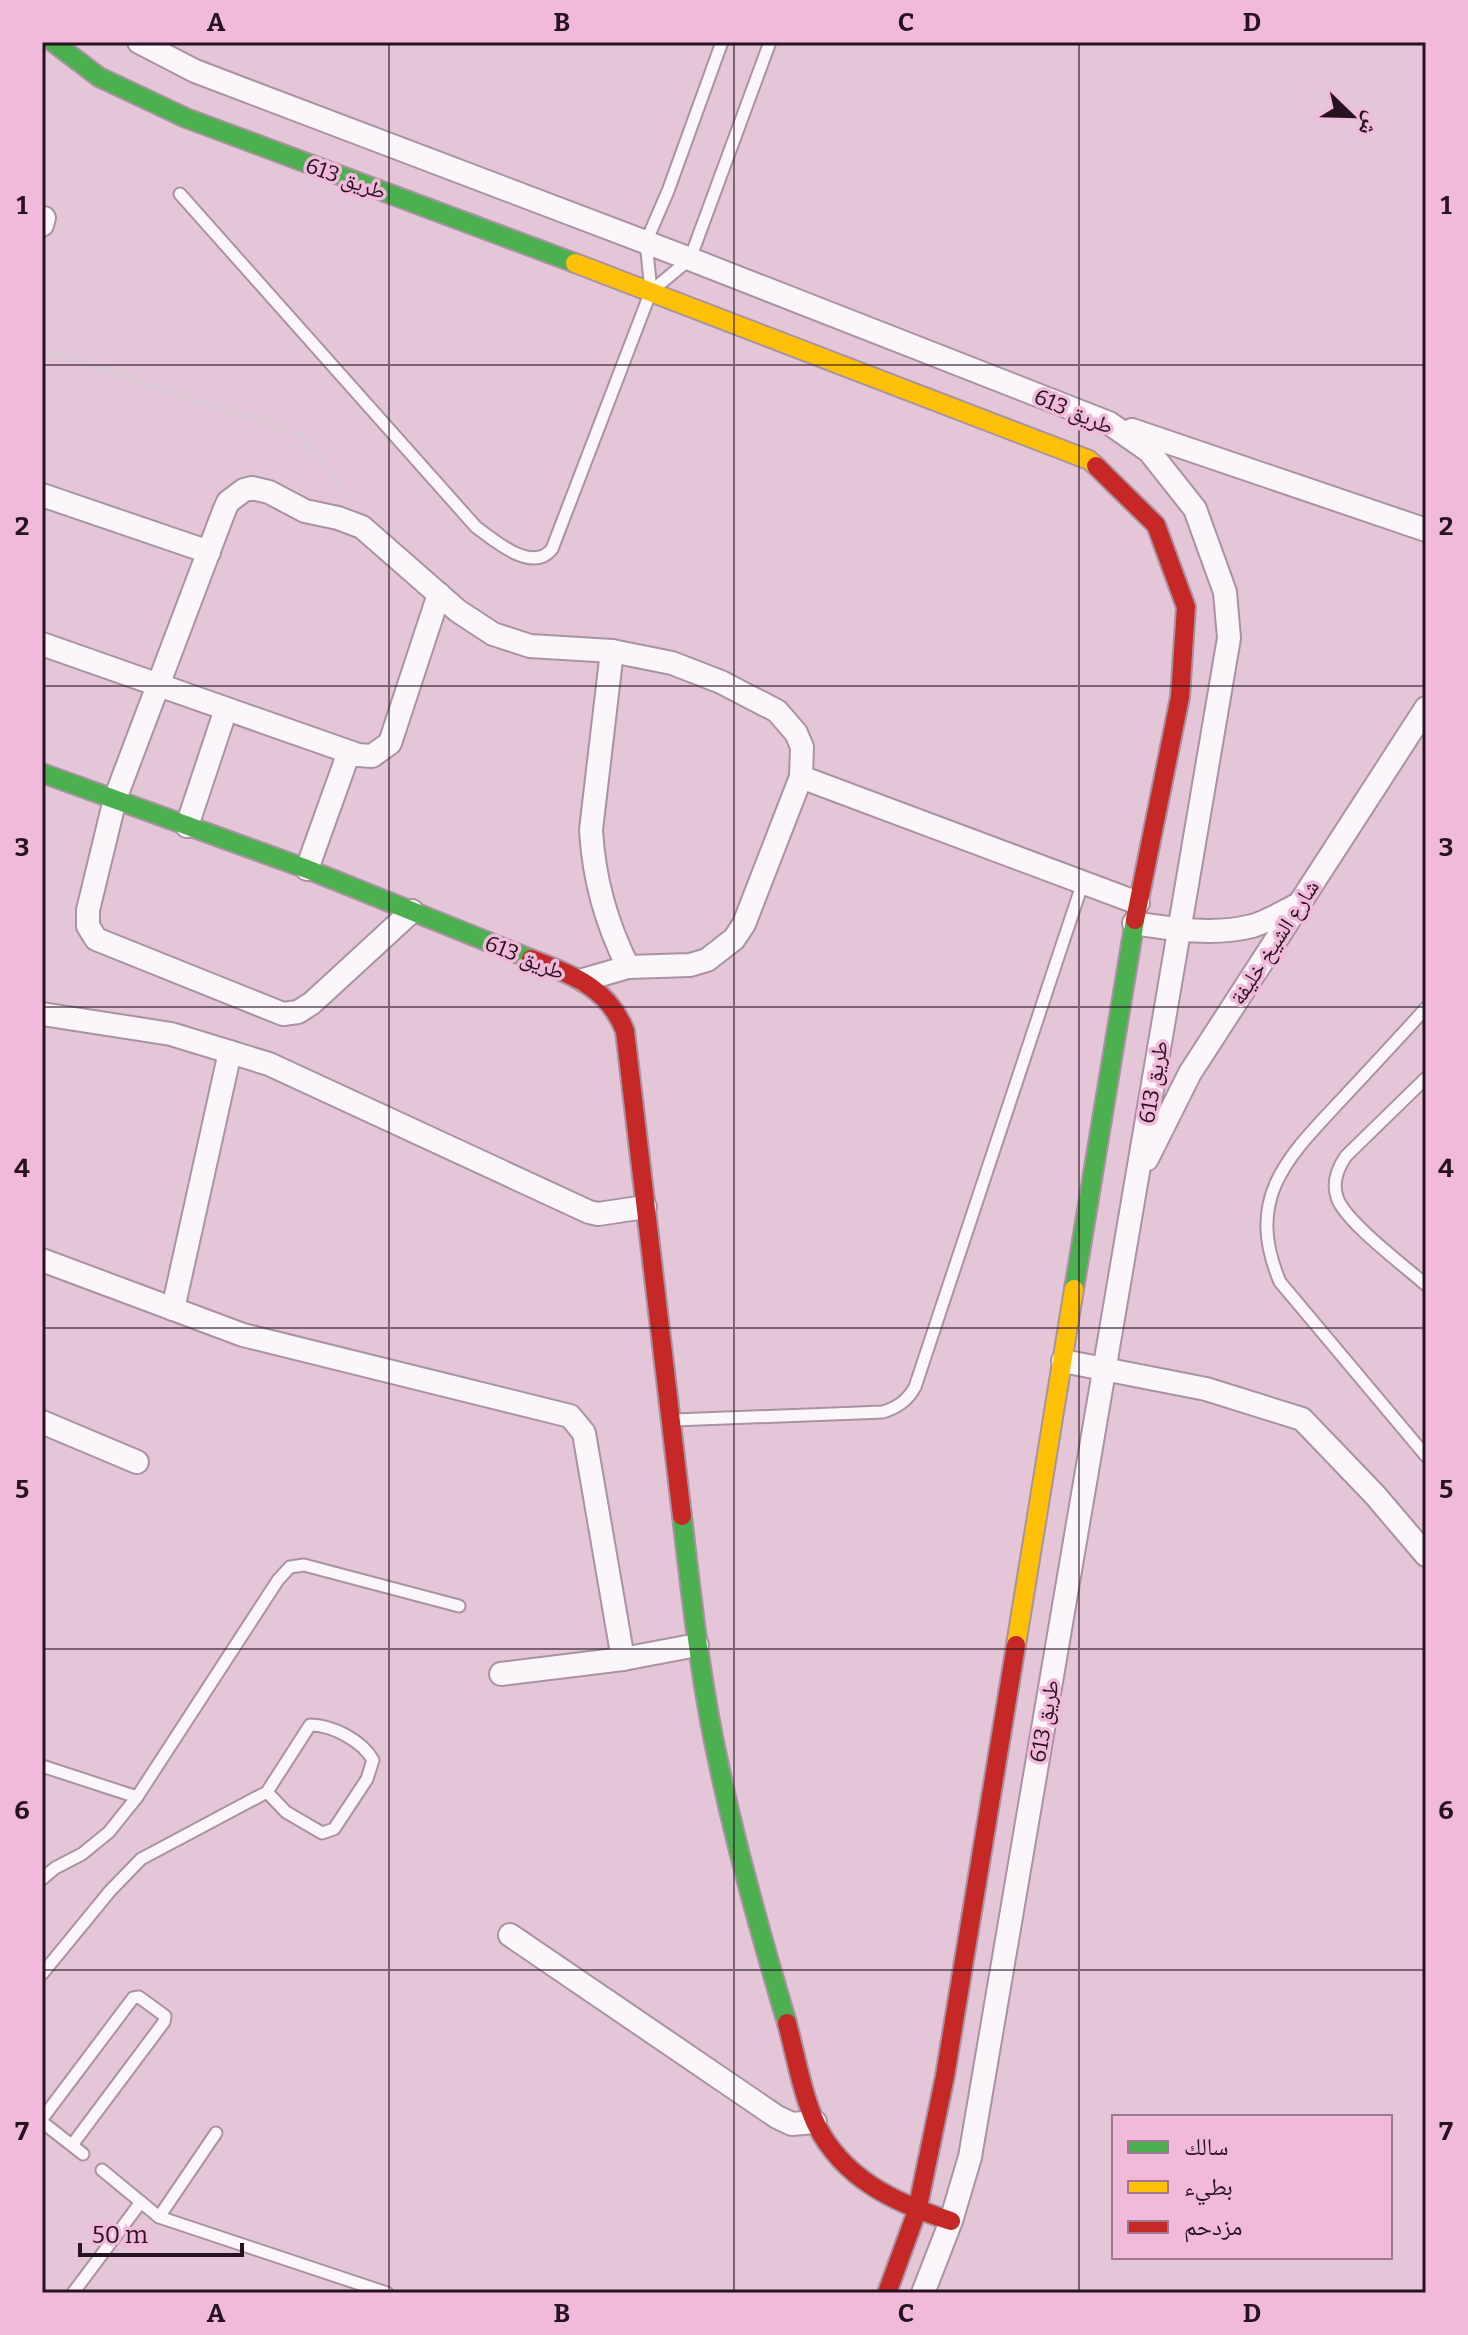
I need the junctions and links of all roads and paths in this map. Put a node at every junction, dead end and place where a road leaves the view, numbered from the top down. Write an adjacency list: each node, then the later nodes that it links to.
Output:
1 (53, 42): 8 (street, طريق 613)
2 (139, 42): 6 (street, طريق 613)
3 (722, 42): 6 (lane)
4 (770, 42): 7 (lane)
5 (180, 194): 8 (lane)
6 (646, 242): 7 (street, طريق 613); 8 (lane)
7 (690, 259): 8 (lane); 10 (street, طريق 613)
8 (651, 291): 30 (street, طريق 613)
9 (42, 349): 12 (path)
10 (1109, 423): 13 (street); 31 (street, طريق 613)
11 (42, 495): 14 (street)
12 (350, 522): 14 (street); 15 (street)
13 (1426, 530)
14 (209, 552): 18 (street)
15 (439, 594): 17 (street); 21 (street)
16 (42, 644): 18 (street)
17 (612, 651): 23 (street); 32 (street)
18 (156, 684): 20 (street); 24 (street)
19 (1426, 708): 28 (street, شارع الشيخ خليفة)
20 (226, 709): 21 (street); 25 (street)
21 (349, 752): 26 (street)
22 (42, 773): 24 (street, طريق 613)
23 (801, 777): 27 (street); 32 (street)
24 (115, 799): 25 (street, طريق 613); 29 (street)
25 (187, 826): 26 (street, طريق 613)
26 (307, 869): 29 (street, طريق 613)
27 (1083, 882): 30 (street); 45 (lane)
28 (1298, 905): 31 (street); 38 (street, شارع الشيخ خليفة)
29 (412, 911): 33 (street, طريق 613)
30 (1136, 913): 31 (street); 43 (street, طريق 613)
31 (1179, 930): 38 (street, طريق 613)
32 (628, 967): 33 (street)
33 (583, 980): 39 (street, طريق 613)
34 (1426, 1008): 47 (lane)
35 (42, 1014): 36 (street)
36 (230, 1052): 39 (street); 42 (street)
37 (1426, 1078): 41 (lane)
38 (1136, 1183): 44 (street, طريق 613)
39 (645, 1207): 45 (street, طريق 613)
40 (42, 1260): 42 (street)
41 (1426, 1285)
42 (173, 1309): 52 (street)
43 (1063, 1361): 44 (street); 67 (street, طريق 613)
44 (1104, 1368): 49 (street); 69 (street, طريق 613)
45 (670, 1420): 51 (street, طريق 613)
46 (42, 1422): 48 (street)
47 (1426, 1456)
48 (137, 1462)
49 (1426, 1555)
50 (459, 1606): 56 (lane)
51 (697, 1645): 52 (street); 61 (street, طريق 613)
52 (623, 1659): 53 (street)
53 (501, 1674)
54 (42, 1766): 56 (lane)
55 (267, 1792): 55 (lane); 59 (lane)
56 (137, 1797): 57 (lane)
57 (42, 1879)
58 (510, 1935): 61 (street)
59 (42, 1974)
60 (42, 2120): 63 (lane); 63 (lane)
61 (815, 2122): 67 (street, طريق 613)
62 (216, 2133): 68 (lane)
63 (72, 2145): 64 (lane)
64 (83, 2154)
65 (102, 2170): 66 (lane)
66 (141, 2202): 68 (lane); 70 (lane)
67 (917, 2211): 69 (street, طريق 613); 72 (street, طريق 613)
68 (159, 2217): 71 (lane)
69 (951, 2221): 73 (street, طريق 613)
70 (73, 2293)
71 (387, 2293)
72 (887, 2293)
73 (923, 2293)

